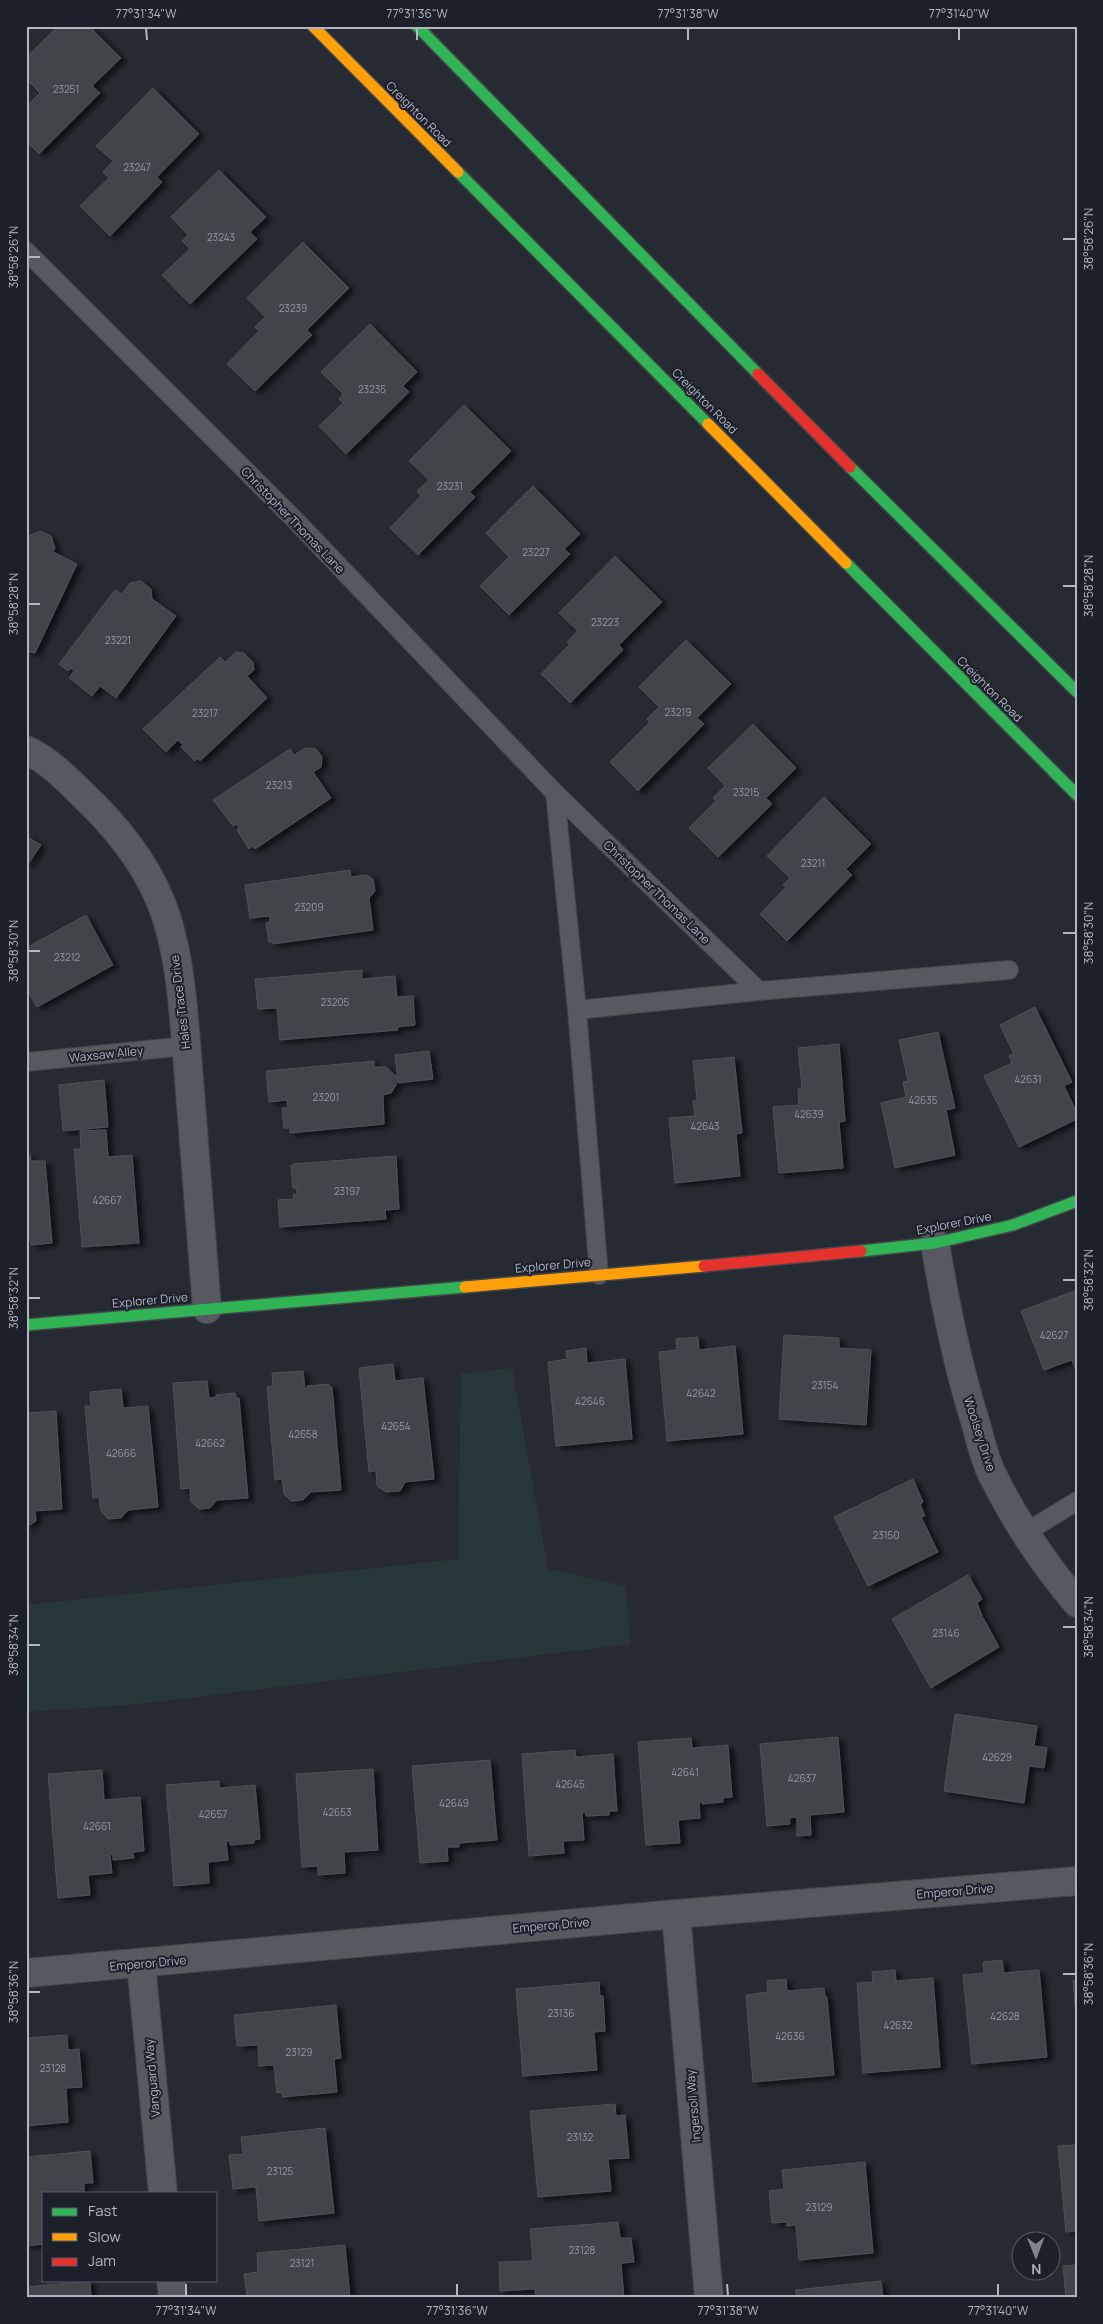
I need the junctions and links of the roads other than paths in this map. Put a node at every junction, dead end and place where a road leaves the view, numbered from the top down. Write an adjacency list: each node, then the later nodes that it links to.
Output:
1 (313, 26): 7 (street, Creighton Road)
2 (417, 26): 4 (street)
3 (26, 251): 6 (lane, Christopher Thomas Lane)
4 (1077, 692)
5 (26, 750): 11 (street, Hales Trace Drive)
6 (555, 793): 9 (lane, Christopher Thomas Lane); 10 (lane)
7 (1077, 795)
8 (1010, 970): 9 (lane)
9 (759, 991): 10 (lane)
10 (577, 1010): 15 (lane)
11 (186, 1046): 12 (lane, Waxsaw Alley); 16 (street, Hales Trace Drive)
12 (26, 1062)
13 (1077, 1201): 14 (street, Explorer Drive)
14 (935, 1243): 15 (street, Explorer Drive); 19 (street, Woolsey Drive)
15 (600, 1274): 16 (street, Explorer Drive)
16 (207, 1309): 17 (street, Explorer Drive)
17 (26, 1325)
18 (1077, 1501): 19 (lane)
19 (1025, 1533): 20 (street, Woolsey Drive)
20 (1077, 1603)
21 (1077, 1881): 22 (street, Emperor Drive)
22 (676, 1914): 23 (street, Emperor Drive); 28 (street, Ingersoll Way)
23 (141, 1963): 24 (street, Emperor Drive); 25 (street, Vanguard Way)
24 (26, 1973)
25 (163, 2192)
26 (171, 2282): 27 (street)
27 (173, 2298)
28 (709, 2298)

